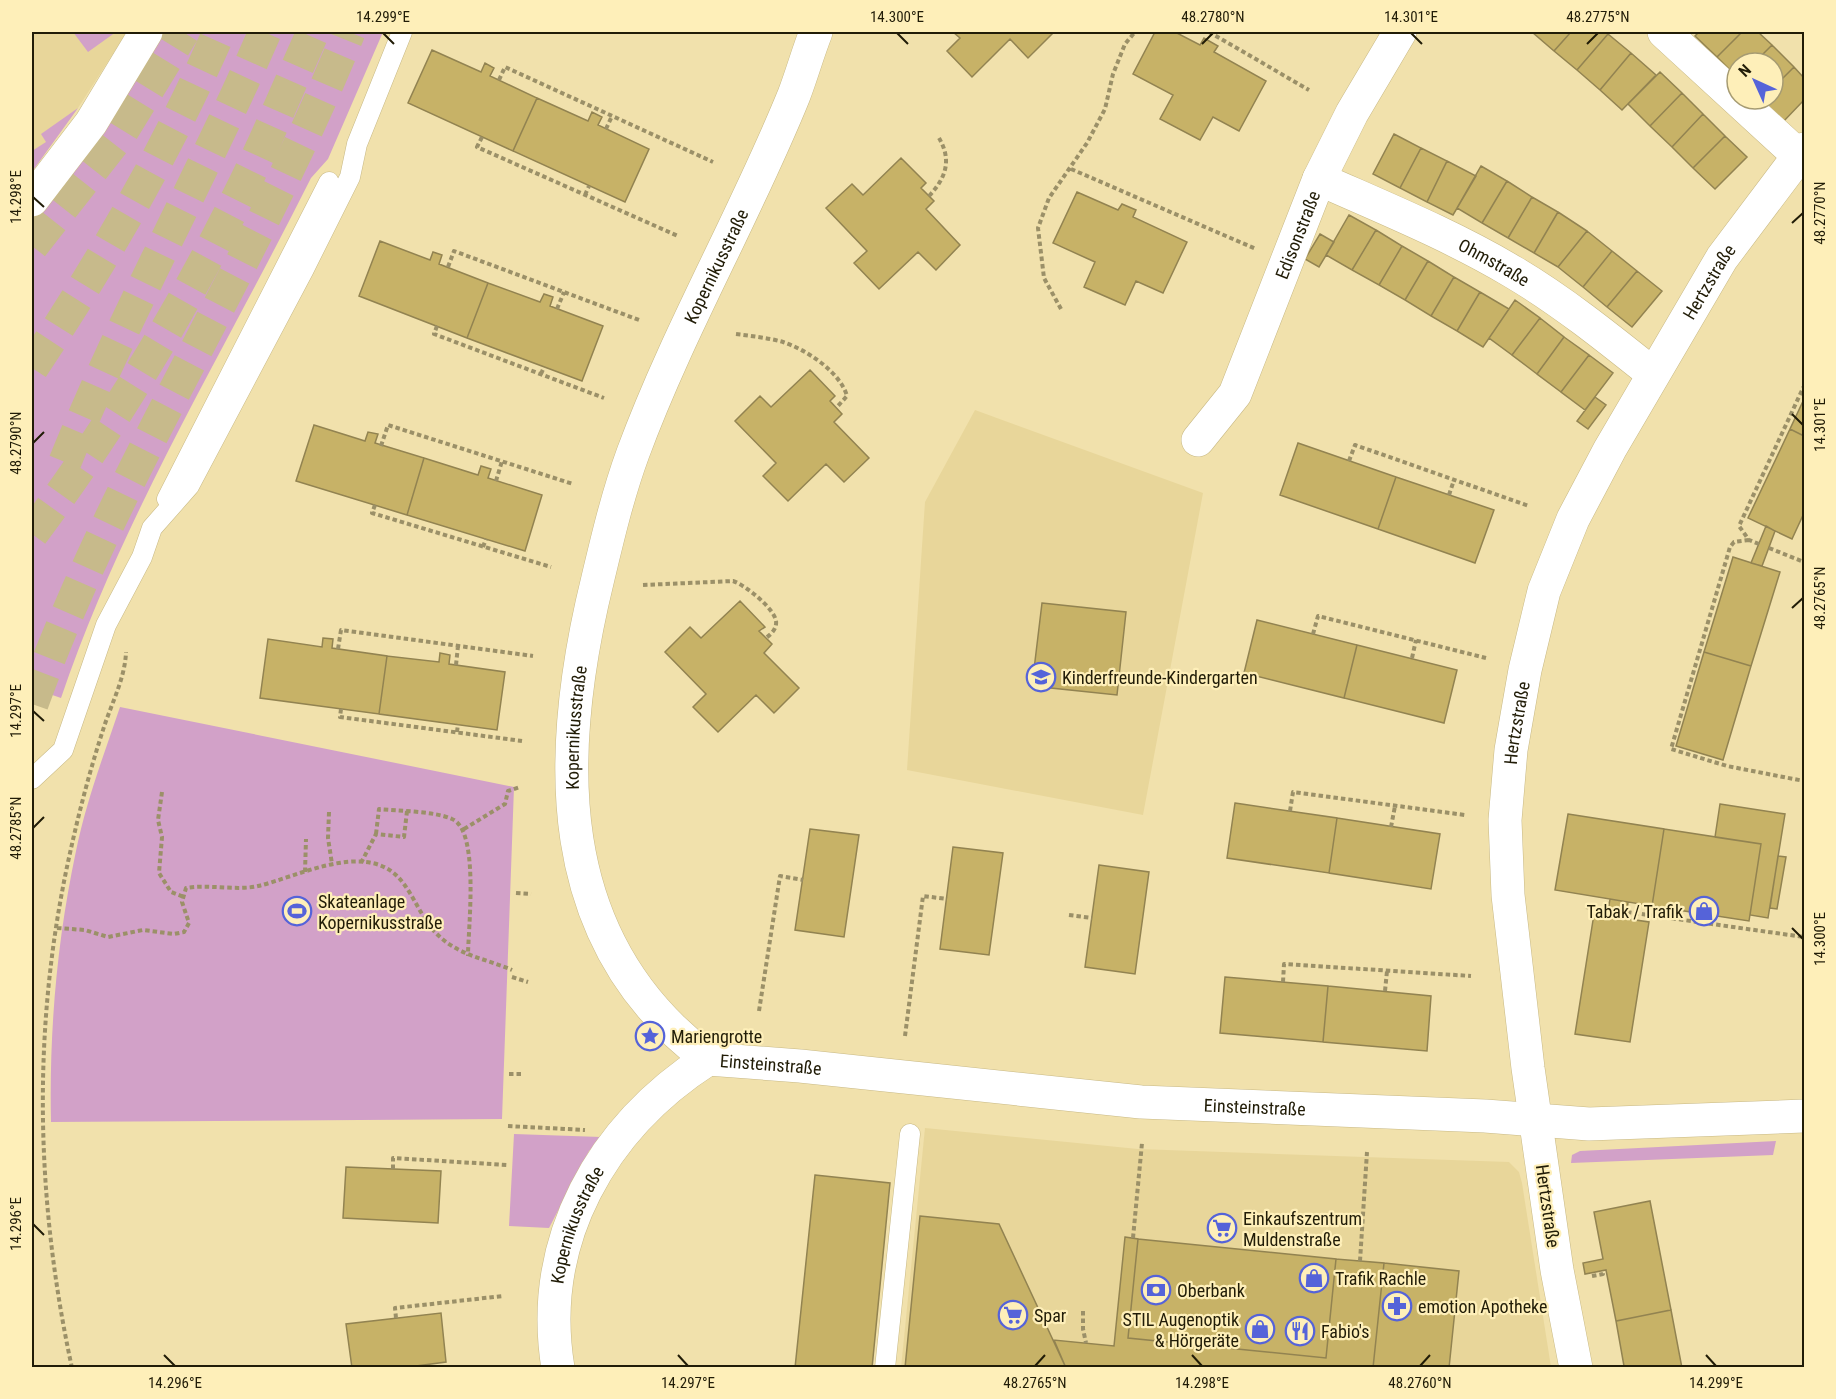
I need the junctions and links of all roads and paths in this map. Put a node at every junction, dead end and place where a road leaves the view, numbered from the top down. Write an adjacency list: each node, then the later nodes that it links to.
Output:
1 (146, 32): 22 (street)
2 (402, 32): 48 (lane)
3 (816, 32): 109 (street, Kopernikusstraße)
4 (1134, 32): 16 (path)
5 (1209, 32): 9 (path)
6 (1400, 32): 17 (street, Edisonstraße)
7 (1664, 32): 14 (street)
8 (499, 80): 10 (path)
9 (1309, 90)
10 (612, 116): 11 (path); 15 (path)
11 (606, 129)
12 (482, 137): 20 (path)
13 (939, 138): 21 (path)
14 (1802, 153): 34 (street, Hertzstraße)
15 (713, 162)
16 (1070, 168): 24 (path); 28 (path)
17 (1319, 179): 24 (street, Edisonstraße); 34 (street, Ohmstraße)
18 (329, 182): 48 (lane)
19 (589, 186): 20 (path)
20 (585, 195): 23 (path)
21 (928, 196)
22 (32, 200)
23 (678, 236)
24 (1285, 261): 38 (street, Edisonstraße)
25 (448, 267): 26 (path)
26 (564, 292): 27 (path); 29 (path)
27 (557, 309)
28 (1061, 309)
29 (639, 320)
30 (437, 326): 33 (path)
31 (736, 334): 37 (path)
32 (544, 367): 33 (path)
33 (541, 374): 36 (path)
34 (1653, 374): 113 (street, Hertzstraße)
35 (1804, 386): 50 (path)
36 (603, 398)
37 (836, 408)
38 (1198, 440)
39 (381, 446): 40 (path)
40 (502, 461): 43 (path); 44 (path)
41 (1349, 461): 42 (path)
42 (1454, 480): 45 (path); 47 (path)
43 (496, 481)
44 (573, 484)
45 (1449, 495)
46 (375, 505): 52 (path)
47 (1529, 506)
48 (152, 528): 71 (lane)
49 (486, 539): 52 (path)
50 (1749, 540): 51 (path); 72 (path)
51 (1759, 544)
52 (483, 547): 55 (path)
53 (1769, 548): 54 (path)
54 (1804, 562)
55 (551, 567)
56 (643, 585): 58 (path)
57 (1313, 634): 59 (path)
58 (766, 638)
59 (1416, 640): 64 (path); 65 (path)
60 (458, 646): 62 (path); 63 (path); 66 (path)
61 (127, 648): 97 (path)
62 (338, 649)
63 (533, 656)
64 (1412, 658)
65 (1486, 658)
66 (456, 665)
67 (341, 709): 69 (path)
68 (458, 724): 69 (path)
69 (457, 732): 70 (path)
70 (522, 741)
71 (32, 779)
72 (1804, 781)
73 (520, 787): 81 (path)
74 (162, 792): 90 (path)
75 (1395, 806): 78 (path); 79 (path); 80 (path)
76 (407, 811): 81 (path); 82 (path); 82 (path)
77 (329, 812): 85 (path)
78 (1290, 812)
79 (1465, 815)
80 (1391, 827)
81 (464, 829): 99 (path)
82 (376, 834): 84 (path)
83 (306, 839): 86 (path)
84 (361, 862): 85 (path); 99 (path)
85 (332, 864): 86 (path)
86 (305, 872): 90 (path)
87 (802, 880): 107 (path)
88 (516, 893): 89 (path)
89 (531, 894)
90 (184, 897): 97 (path)
91 (946, 899): 108 (path)
92 (1586, 907): 93 (path)
93 (1608, 910)
94 (1627, 912): 98 (path)
95 (1069, 915): 96 (path)
96 (1092, 918)
97 (57, 928): 127 (path)
98 (1804, 937)
99 (468, 956): 100 (path)
100 (512, 970)
101 (1387, 971): 102 (path); 105 (path); 106 (path)
102 (1471, 976)
103 (512, 977): 104 (path)
104 (528, 982)
105 (1283, 982)
106 (1385, 991)
107 (759, 1011)
108 (905, 1036)
109 (708, 1059): 113 (street, Einsteinstraße); 128 (street, Kopernikusstraße)
110 (509, 1074): 111 (path)
111 (524, 1074)
112 (1804, 1116): 113 (street, Einsteinstraße)
113 (1536, 1120): 130 (street, Hertzstraße)
114 (508, 1126): 115 (path)
115 (586, 1130)
116 (910, 1134): 129 (lane)
117 (1142, 1143): 121 (path)
118 (1367, 1152): 122 (path)
119 (507, 1165): 120 (path)
120 (393, 1169)
121 (1133, 1238)
122 (1360, 1261)
123 (503, 1296): 125 (path)
124 (1083, 1311): 126 (path)
125 (396, 1318)
126 (1086, 1344)
127 (72, 1368)
128 (558, 1368)
129 (885, 1368)
130 (1576, 1368)

